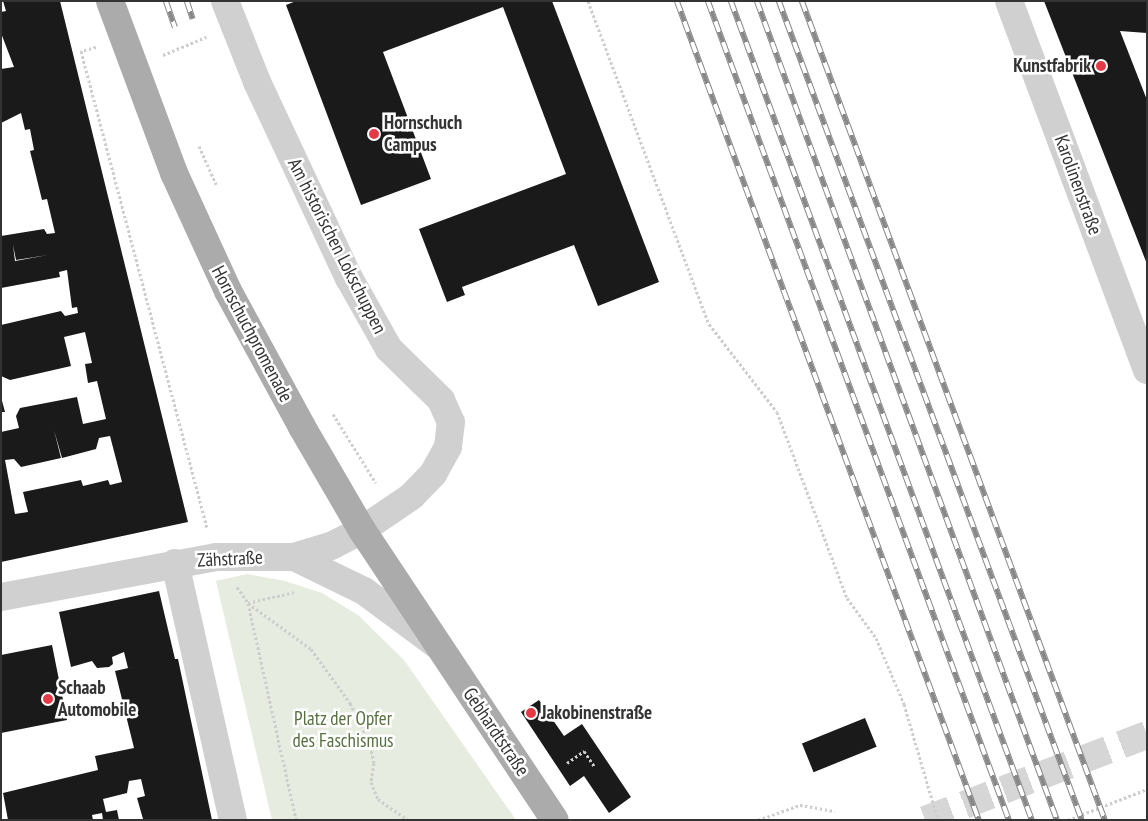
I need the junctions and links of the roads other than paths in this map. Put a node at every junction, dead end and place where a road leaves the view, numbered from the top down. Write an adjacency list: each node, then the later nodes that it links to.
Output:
1 (110, 1): 5 (main road, Hornschuchpromenade)
2 (1010, 1): 4 (street, Karolinenstraße)
3 (229, 13): 5 (street, Am historischen Lokschuppen)
4 (1147, 370)
5 (362, 530): 6 (street, Am historischen Lokschuppen); 9 (main road, Hornschuchpromenade)
6 (294, 557): 7 (street, Zähstraße); 9 (street, Zähstraße)
7 (175, 564): 8 (street, Zähstraße); 11 (street)
8 (1, 597)
9 (437, 645): 10 (main road, Gebhardtstraße)
10 (550, 815)
11 (233, 820)

